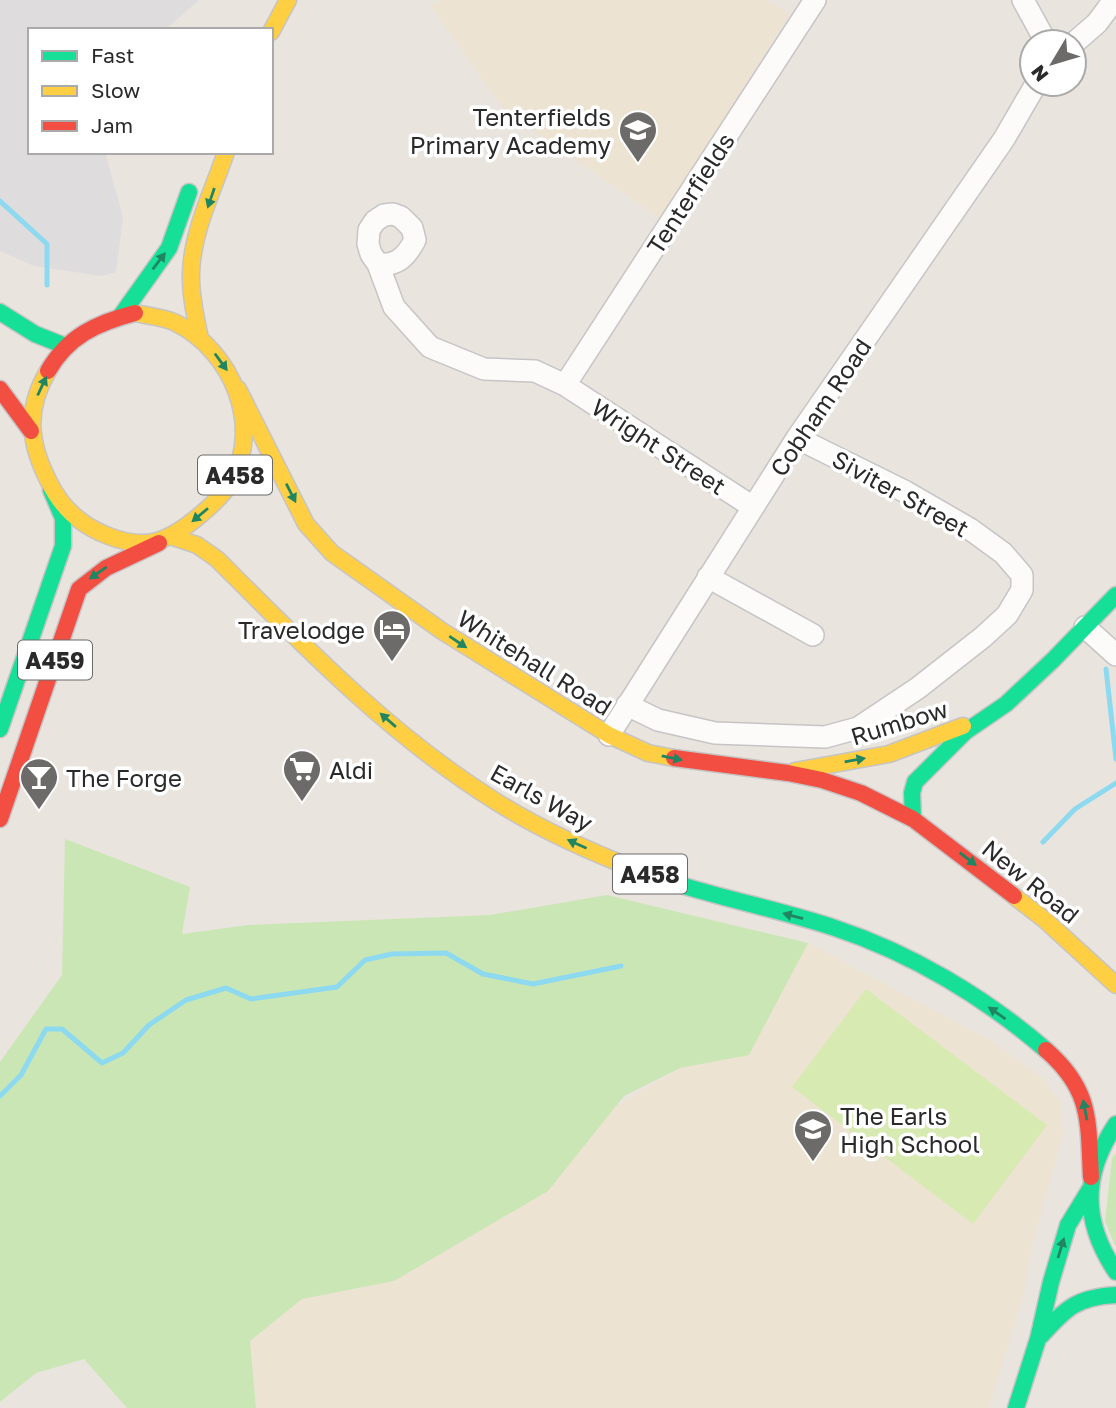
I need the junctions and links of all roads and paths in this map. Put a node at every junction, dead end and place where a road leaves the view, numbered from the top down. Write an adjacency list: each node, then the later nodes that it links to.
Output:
1 (814, 0): 16 (street, Tenterfields)
2 (1023, 0): 6 (street)
3 (1114, 0): 7 (street)
4 (287, 2): 5 (main road)
5 (273, 28)
6 (1038, 28)
7 (1088, 31)
8 (1028, 98): 20 (street, Cobham Road)
9 (225, 154): 14 (main road, one-way to 14)
10 (195, 175): 13 (main road, one-way to 10)
11 (378, 264): 16 (street, Wright Street)
12 (0, 312): 15 (main road)
13 (120, 317): 14 (main road, A458); 15 (main road, A458)
14 (200, 339): 18 (main road, A458, one-way to 18)
15 (65, 346): 19 (main road, A458, one-way to 15)
16 (565, 385): 22 (street, Wright Street)
17 (0, 389): 19 (main road, A458)
18 (238, 389): 23 (main road, A458, one-way to 23); 32 (main road, Whitehall Road / A458, one-way to 32)
19 (31, 431): 21 (main road, A458)
20 (797, 438): 22 (street, Cobham Road); 29 (street, Siviter Street)
21 (51, 490): 23 (main road, A458); 31 (main road, A459)
22 (753, 507): 24 (street, Cobham Road)
23 (166, 540): 34 (main road, A459, one-way to 34); 38 (main road, Earls Way / A458, one-way to 23)
24 (708, 577): 27 (street); 29 (street, Cobham Road)
25 (1116, 595): 26 (main road, Rumbow)
26 (1085, 627): 28 (street); 30 (main road, Rumbow)
27 (813, 635)
28 (1116, 655)
29 (627, 705): 32 (street, Cobham Road)
30 (981, 720): 33 (main road, Rumbow, one-way to 30); 35 (main road, Rumbow)
31 (0, 729)
32 (609, 734): 33 (main road, Whitehall Road / A458, one-way to 33)
33 (788, 773): 35 (main road, Whitehall Road / A458)
34 (0, 818)
35 (913, 819): 36 (main road, New Road / A458, one-way to 36)
36 (1116, 985)
37 (1116, 1124): 38 (main road, A458)
38 (1090, 1183): 39 (main road, A458); 41 (main road, one-way to 38)
39 (1116, 1272)
40 (1116, 1295): 41 (main road)
41 (1038, 1339): 42 (main road)
42 (1016, 1408)

